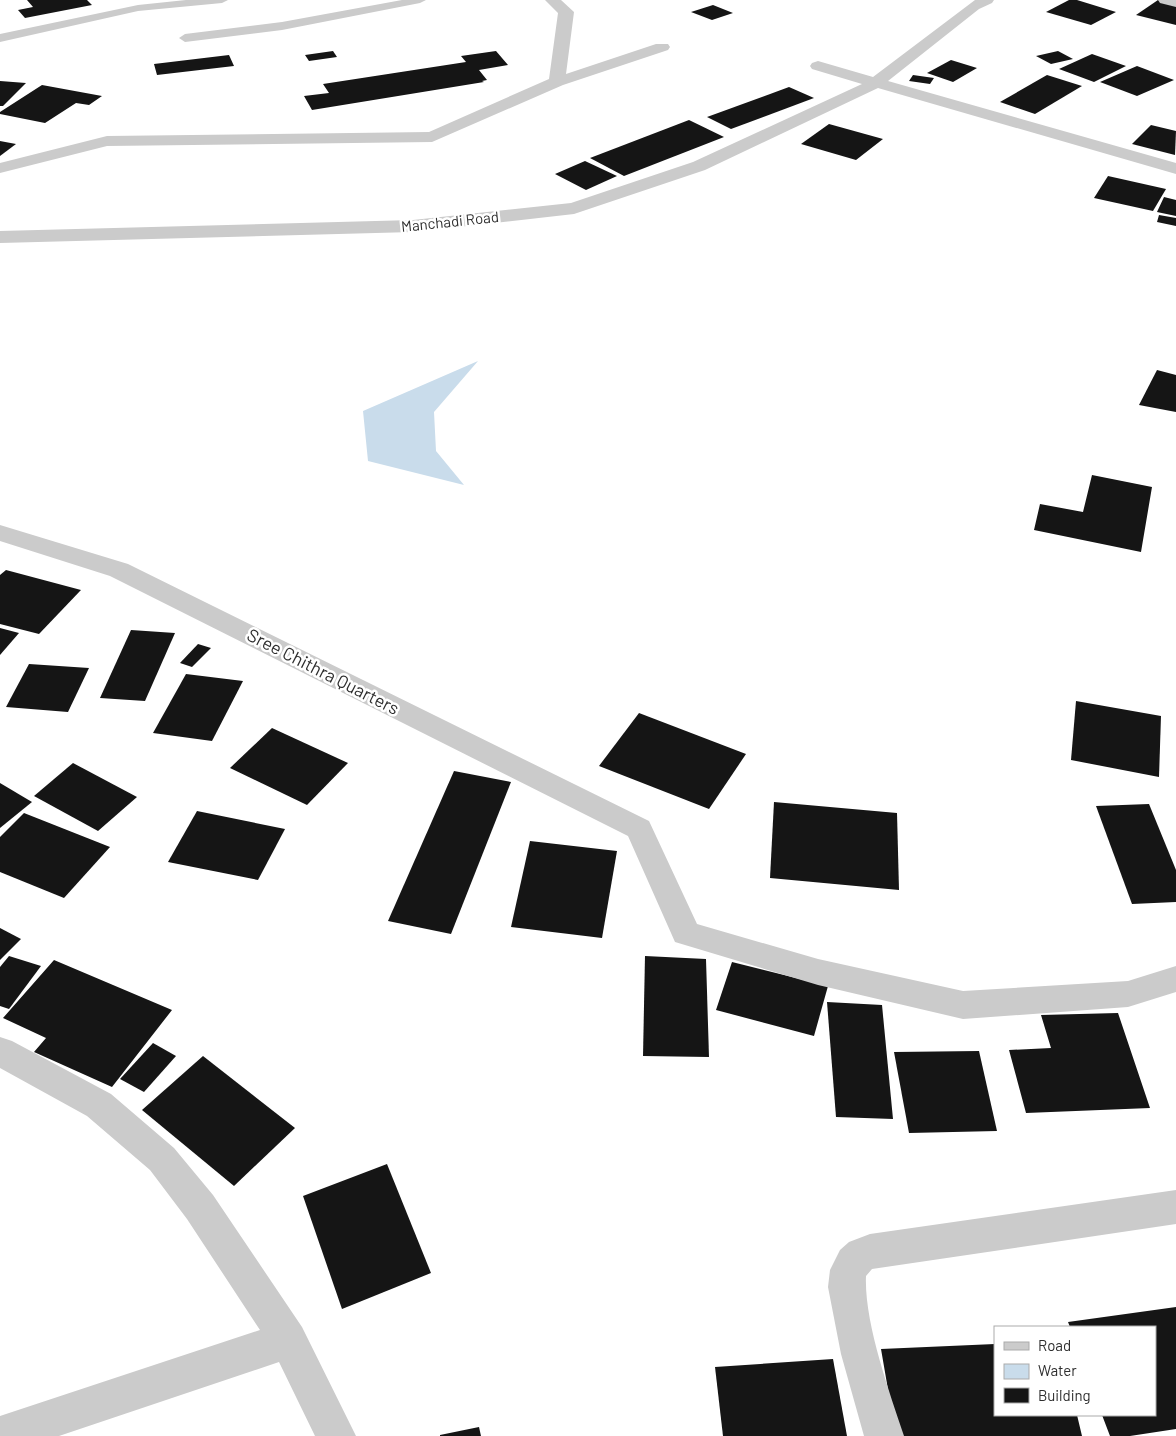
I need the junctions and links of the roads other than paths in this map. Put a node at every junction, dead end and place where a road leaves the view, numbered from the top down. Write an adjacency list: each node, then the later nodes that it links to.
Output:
1 (222, 0): 7 (lane)
2 (420, 0): 8 (lane)
3 (552, 0): 11 (street)
4 (987, 0): 12 (street, Manchadi Road)
5 (1164, 0): 6 (street)
6 (1176, 3)
7 (0, 38)
8 (185, 38)
9 (662, 47): 11 (street)
10 (818, 66): 12 (street)
11 (557, 82): 13 (street)
12 (874, 84): 14 (street); 15 (street, Manchadi Road)
13 (0, 168)
14 (1176, 169)
15 (0, 237)
16 (0, 533): 17 (street, Sree Chithra Quarters)
17 (1176, 979)
18 (0, 1051): 20 (street)
19 (1176, 1207): 23 (street)
20 (288, 1340): 21 (street); 22 (street)
21 (0, 1436)
22 (336, 1436)
23 (884, 1436)

